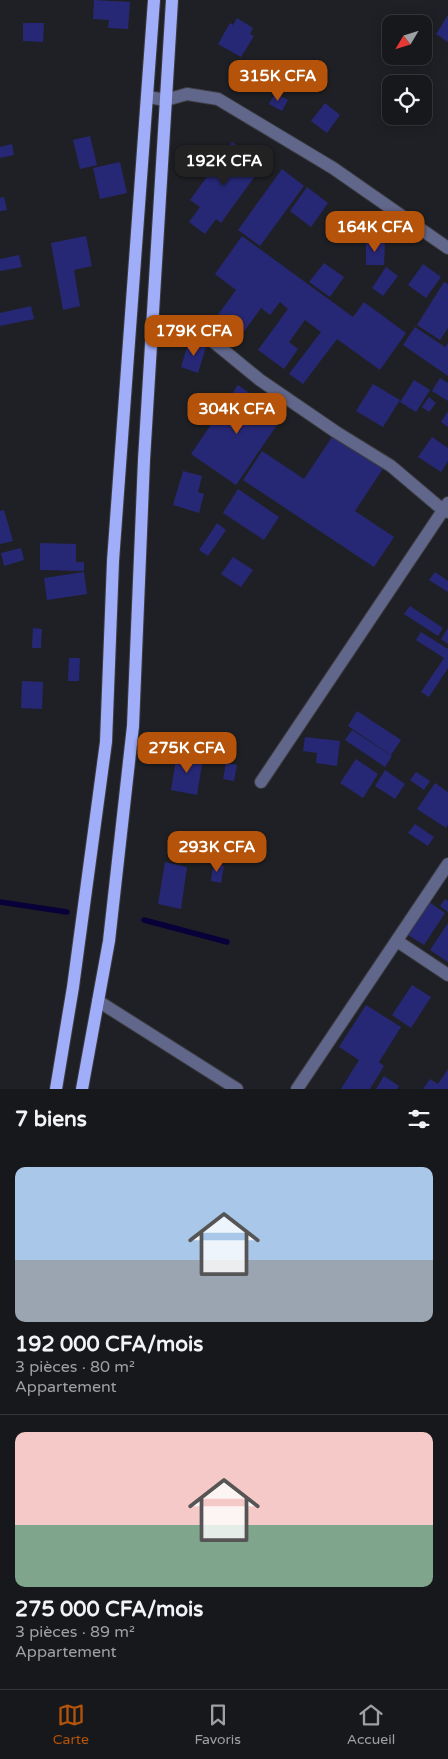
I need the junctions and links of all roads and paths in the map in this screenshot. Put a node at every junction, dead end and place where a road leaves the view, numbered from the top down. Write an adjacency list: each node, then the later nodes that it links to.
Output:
1 (154, 0): 3 (main road)
2 (172, 0): 4 (main road)
3 (148, 97): 4 (street); 13 (main road)
4 (166, 100): 5 (street); 6 (main road)
5 (448, 248)
6 (152, 330): 7 (street); 12 (main road)
7 (446, 508): 8 (street)
8 (261, 782)
9 (448, 864): 10 (street)
10 (397, 941): 11 (street); 16 (street)
11 (448, 975)
12 (98, 1001): 14 (main road); 15 (street)
13 (56, 1089)
14 (82, 1089)
15 (237, 1089)
16 (297, 1089)

